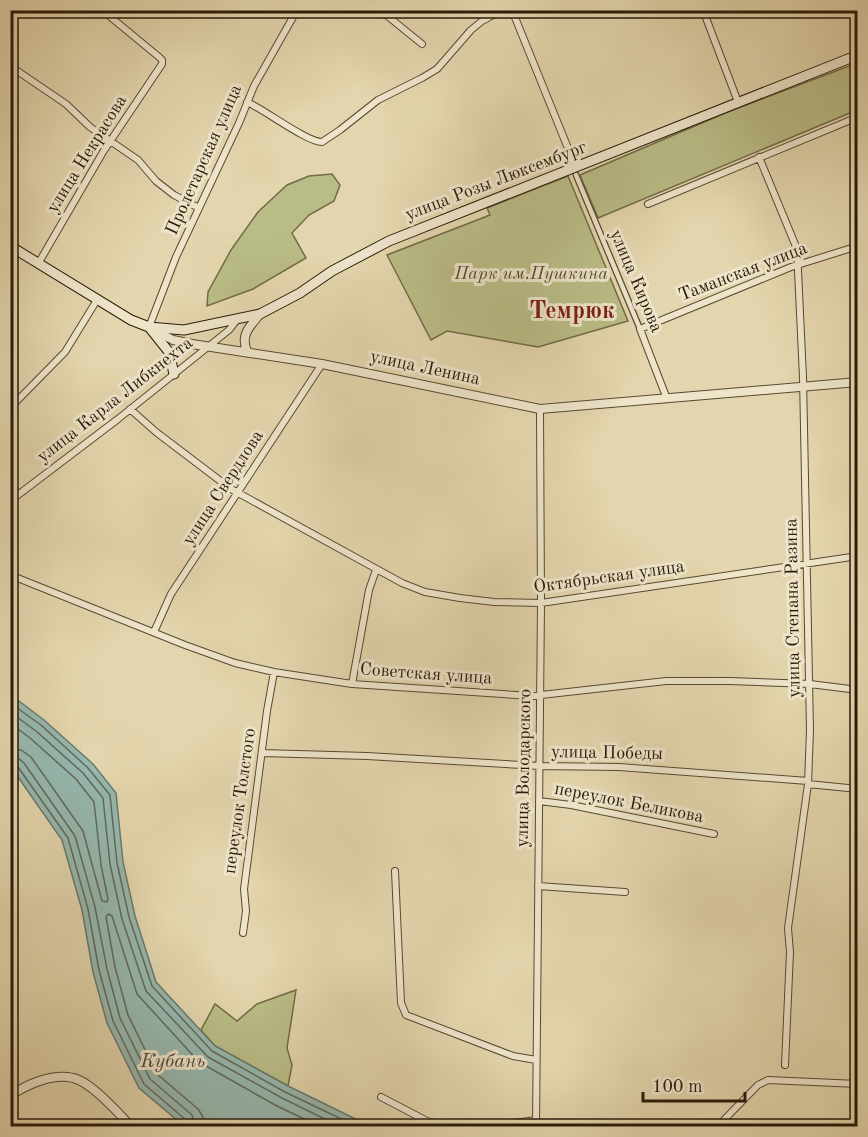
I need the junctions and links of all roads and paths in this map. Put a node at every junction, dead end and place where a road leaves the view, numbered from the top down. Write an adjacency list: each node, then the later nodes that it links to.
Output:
1 (102, 10): 13 (street, улица Некрасова)
2 (297, 10): 10 (street, Пролетарская улица)
3 (380, 10): 7 (street)
4 (502, 10): 10 (street)
5 (512, 10): 15 (street, улица Кирова)
6 (703, 10): 11 (street)
7 (422, 44)
8 (858, 55): 11 (main road, улица Розы Люксембург)
9 (10, 66): 13 (street)
10 (247, 102): 17 (street, Пролетарская улица)
11 (738, 102): 15 (main road, улица Розы Люксембург)
12 (858, 117): 14 (street)
13 (111, 142): 17 (street); 20 (street, улица Некрасова)
14 (759, 157): 16 (street); 21 (street, улица Степана Разина)
15 (576, 171): 23 (main road, улица Розы Люксембург); 26 (street, улица Кирова)
16 (648, 204)
17 (199, 208): 25 (street, Пролетарская улица)
18 (10, 246): 20 (main road, улица Ленина)
19 (858, 246): 21 (street, Таманская улица)
20 (38, 264): 22 (main road, улица Ленина)
21 (798, 264): 26 (street, Таманская улица); 32 (street, улица Степана Разина)
22 (97, 300): 25 (main road, улица Ленина); 34 (street)
23 (260, 314): 24 (main road, улица Розы Люксембург); 28 (street)
24 (236, 321): 25 (main road, улица Розы Люксембург); 27 (street, улица Карла Либкнехта)
25 (149, 327): 27 (street, улица Ленина); 30 (main road)
26 (640, 329): 33 (street, улица Кирова)
27 (208, 346): 28 (street, улица Ленина); 30 (street, улица Карла Либкнехта)
28 (247, 351): 29 (street, улица Ленина)
29 (322, 364): 35 (street, улица Ленина); 37 (street, улица Свердлова)
30 (174, 374): 36 (street, улица Карла Либкнехта)
31 (858, 382): 32 (street, улица Ленина)
32 (803, 387): 33 (street, улица Ленина); 40 (street, улица Степана Разина)
33 (667, 399): 35 (street, улица Ленина)
34 (10, 408)
35 (540, 409): 43 (street, улица Володарского)
36 (130, 410): 37 (street, Октябрьская улица); 38 (street, улица Карла Либкнехта)
37 (238, 493): 41 (street, Октябрьская улица); 44 (street, улица Свердлова)
38 (10, 501)
39 (858, 556): 40 (street, Октябрьская улица)
40 (807, 562): 43 (street, Октябрьская улица); 47 (street, улица Степана Разина)
41 (376, 570): 43 (street, Октябрьская улица); 46 (street)
42 (10, 575): 44 (street, Советская улица)
43 (541, 603): 49 (street, улица Володарского)
44 (154, 632): 45 (street, Советская улица)
45 (274, 672): 46 (street, Советская улица); 50 (street, переулок Толстого)
46 (352, 684): 49 (street, Советская улица)
47 (810, 684): 48 (street, Советская улица); 49 (street, Советская улица); 52 (street, улица Степана Разина)
48 (858, 690)
49 (540, 695): 51 (street, улица Володарского)
50 (262, 753): 51 (street, улица Победы); 59 (street, переулок Толстого)
51 (540, 766): 52 (street, улица Победы); 54 (street, улица Володарского)
52 (808, 783): 53 (street, улица Победы); 61 (street, улица Степана Разина)
53 (858, 789)
54 (539, 801): 55 (street, переулок Беликова); 57 (street, улица Володарского)
55 (714, 834)
56 (395, 871): 60 (street)
57 (538, 886): 58 (street); 60 (street, улица Володарского)
58 (625, 892)
59 (243, 933)
60 (536, 1060): 65 (street, улица Володарского)
61 (785, 1065)
62 (858, 1084): 69 (street)
63 (10, 1096): 66 (street)
64 (381, 1097): 67 (street)
65 (536, 1123): 68 (street)
66 (131, 1126)
67 (446, 1126)
68 (492, 1126)
69 (718, 1126)

